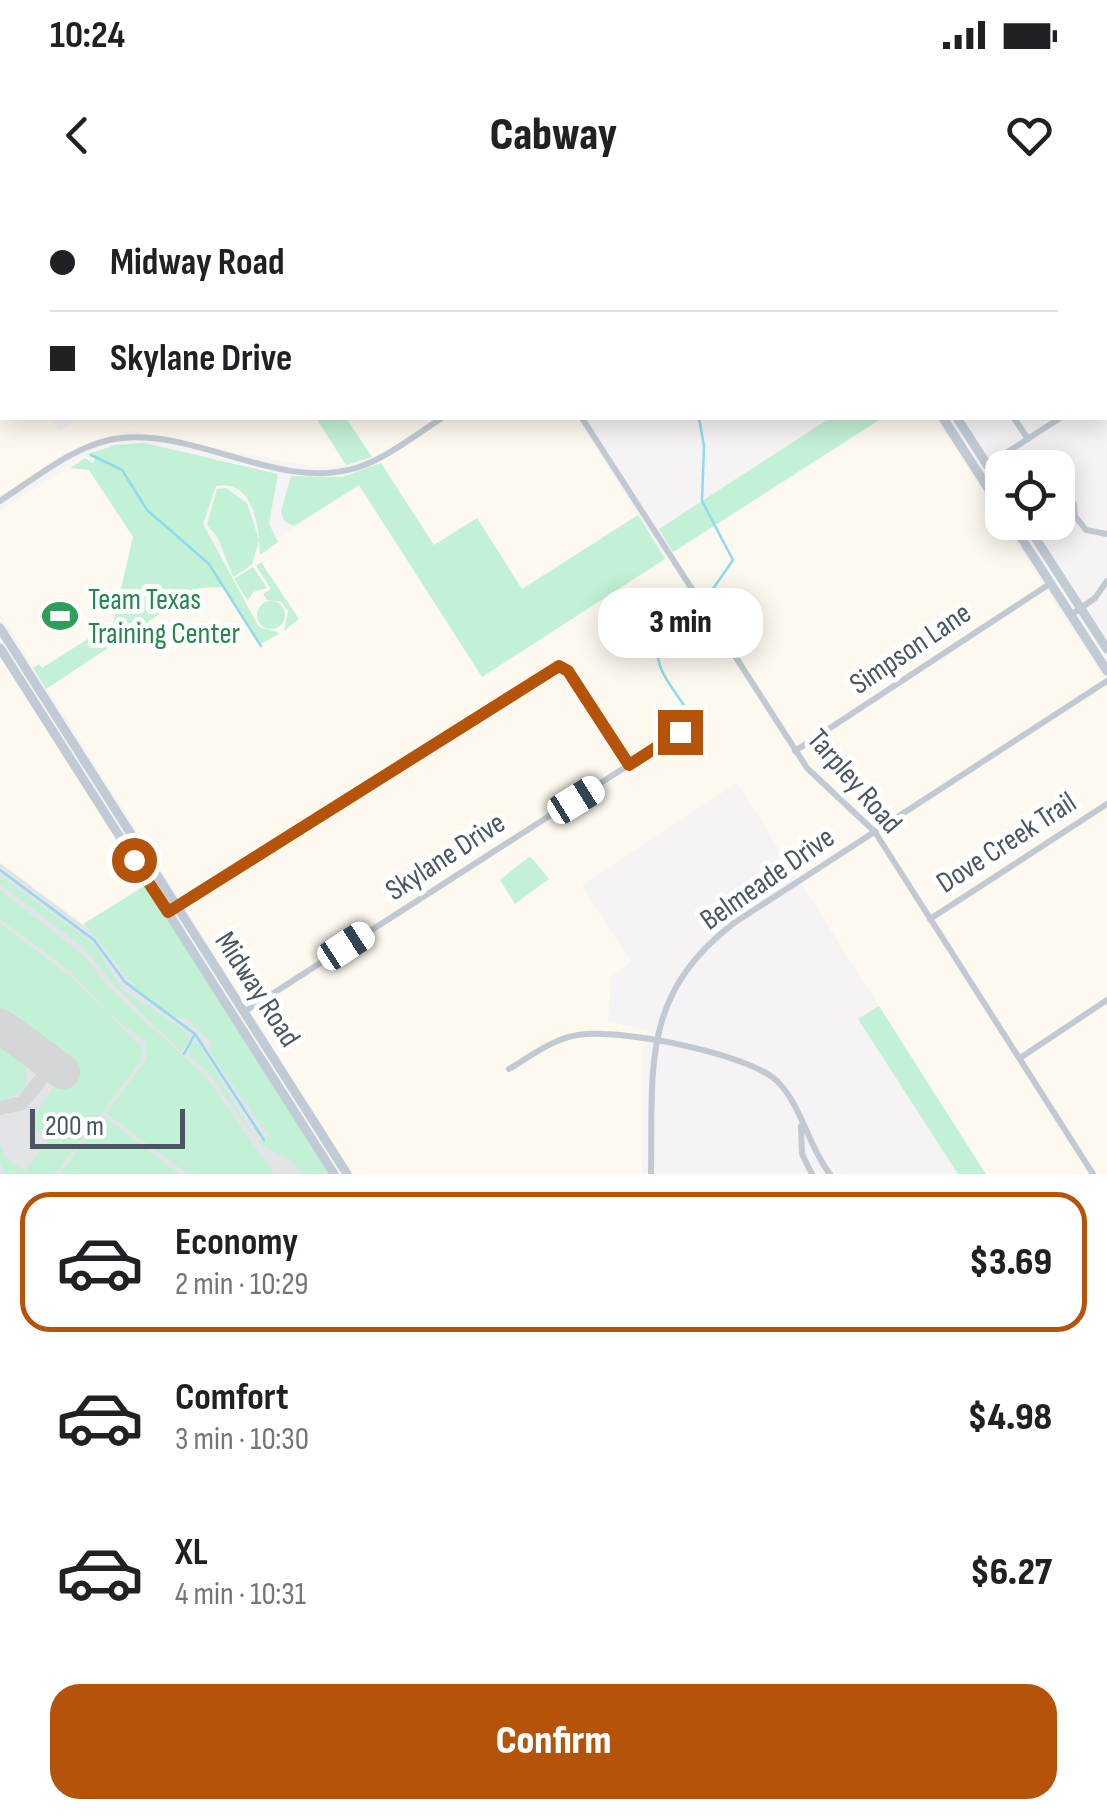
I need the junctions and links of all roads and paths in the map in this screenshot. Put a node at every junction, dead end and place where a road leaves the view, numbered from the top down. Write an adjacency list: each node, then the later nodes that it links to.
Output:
1 (439, 420): 13 (street)
2 (583, 420): 29 (street, Tarpley Road)
3 (944, 420): 11 (main road)
4 (958, 420): 9 (main road)
5 (1015, 420): 7 (street)
6 (1057, 420): 7 (street)
7 (1028, 439): 8 (street)
8 (1010, 450)
9 (985, 460)
10 (985, 466): 11 (street)
11 (978, 471): 12 (main road)
12 (985, 482)
13 (0, 501)
14 (1075, 516): 15 (street)
15 (1107, 534)
16 (1023, 540): 19 (main road)
17 (1038, 540): 20 (main road)
18 (1107, 581): 20 (street)
19 (1051, 583): 21 (main road); 29 (street, Simpson Lane)
20 (1082, 608): 21 (street); 24 (main road)
21 (1072, 615): 26 (main road)
22 (0, 628): 25 (main road, Midway Road)
23 (0, 648): 25 (main road, Midway Road)
24 (1107, 649)
25 (20, 669): 33 (main road, Midway Road)
26 (1107, 671)
27 (1107, 681): 32 (street, Belmeade Drive)
28 (680, 732): 30 (street, Skylane Drive)
29 (796, 751): 32 (street, Tarpley Road)
30 (629, 765): 33 (street); 36 (street, Skylane Drive)
31 (1107, 804): 34 (street, Dove Creek Trail)
32 (874, 832): 34 (street, Tarpley Road); 37 (street, Belmeade Drive)
33 (172, 910): 36 (main road, Midway Road)
34 (930, 919): 38 (street, Tarpley Road)
35 (1107, 1000): 38 (street)
36 (239, 1015): 41 (main road, Midway Road)
37 (654, 1042): 39 (street); 40 (street); 42 (street, Belmeade Drive)
38 (1020, 1058): 45 (street, Tarpley Road)
39 (509, 1070)
40 (801, 1125): 43 (street); 44 (street)
41 (340, 1173)
42 (651, 1174)
43 (812, 1174)
44 (830, 1174)
45 (1093, 1174)

